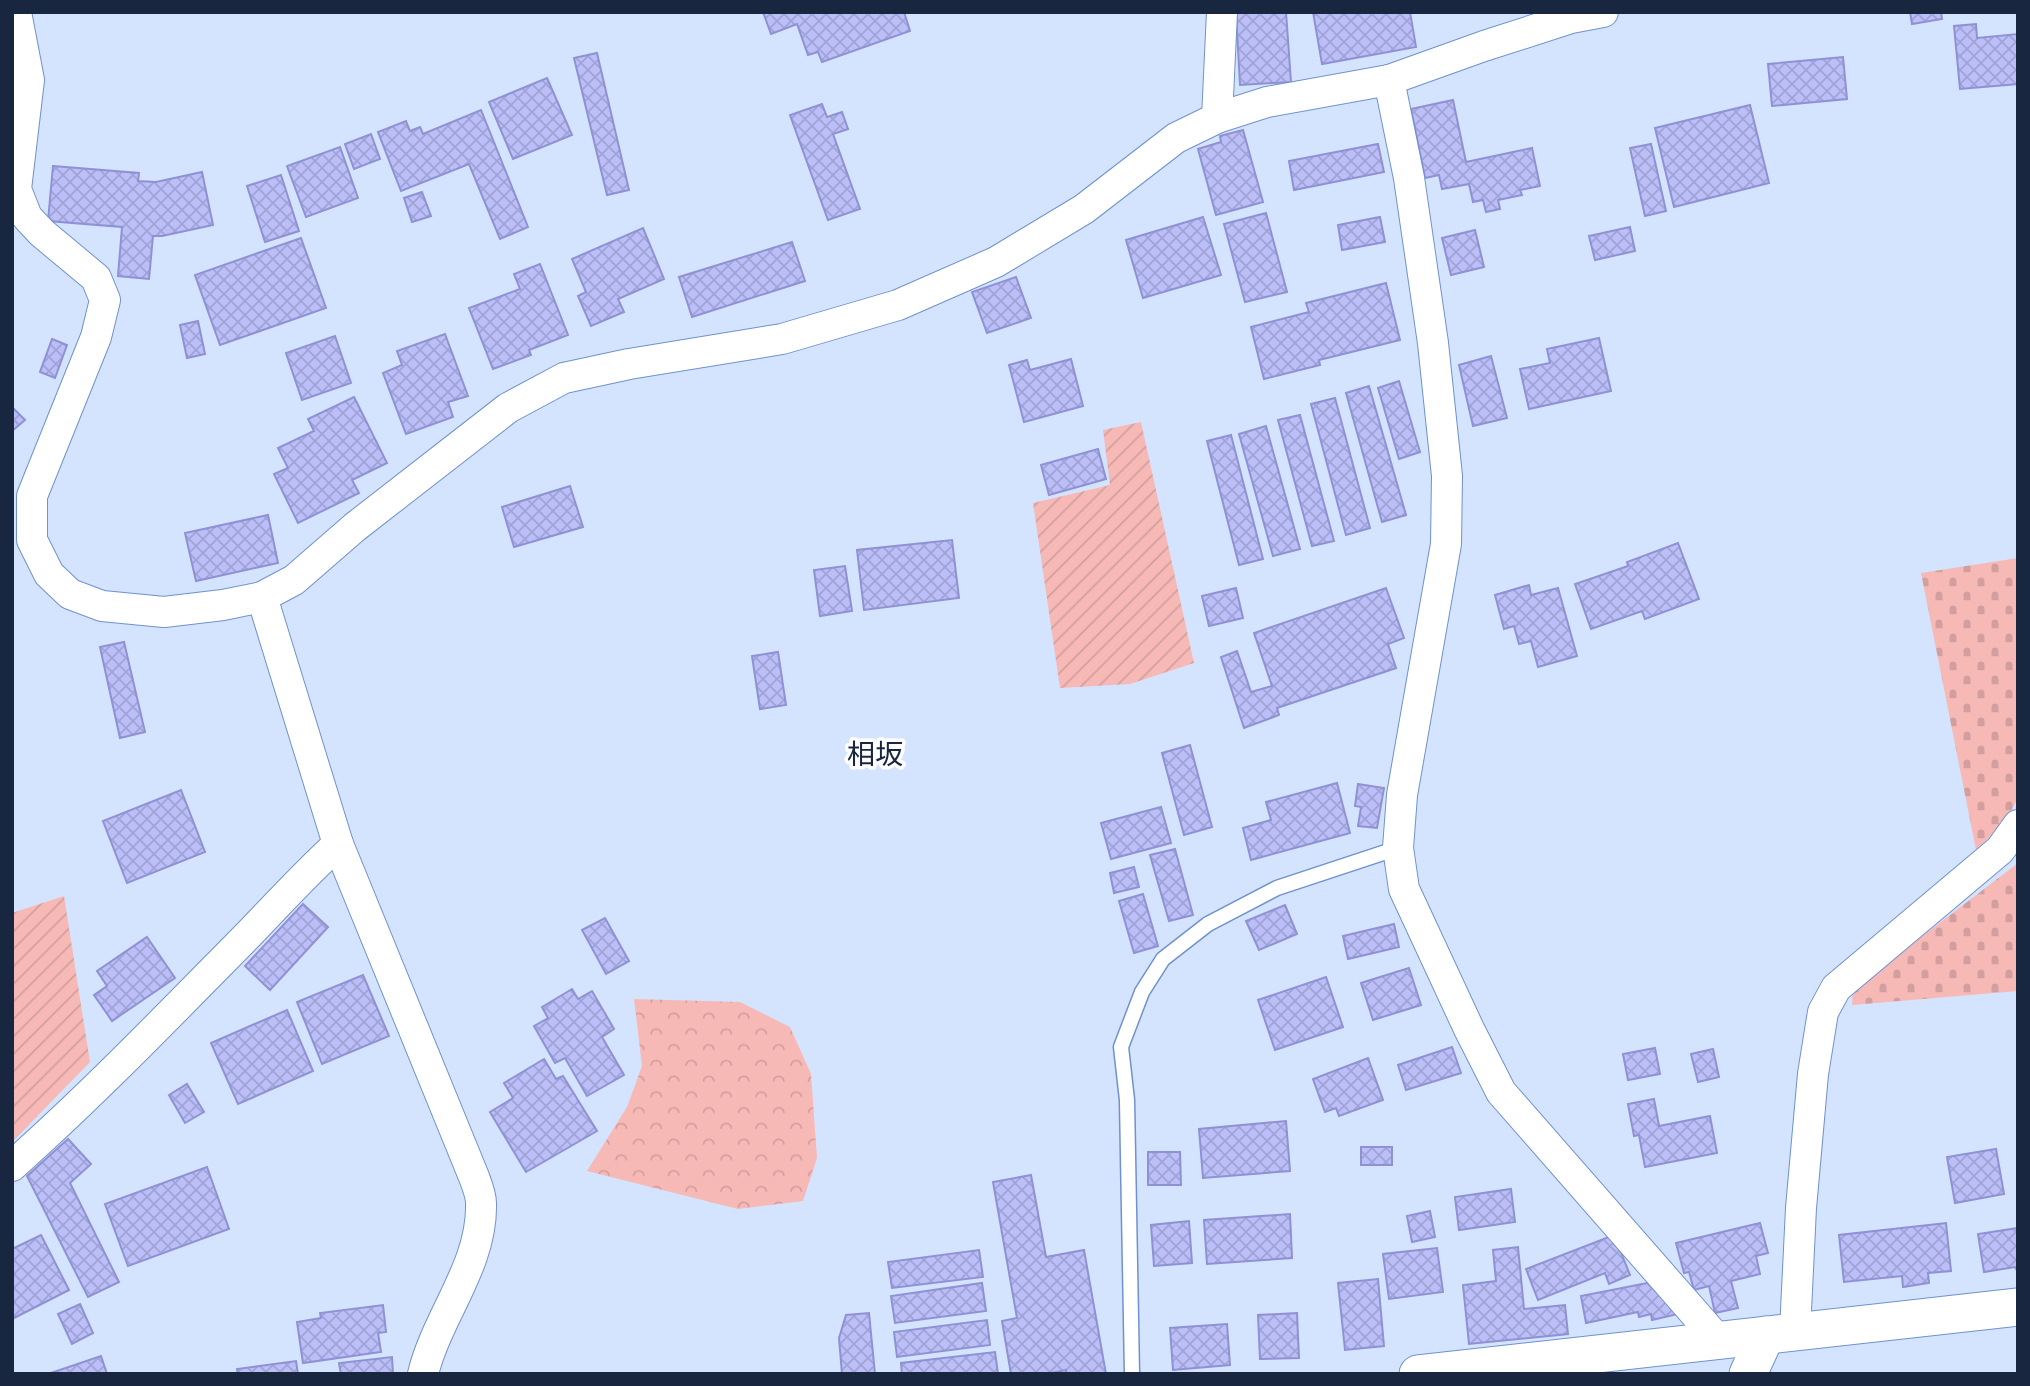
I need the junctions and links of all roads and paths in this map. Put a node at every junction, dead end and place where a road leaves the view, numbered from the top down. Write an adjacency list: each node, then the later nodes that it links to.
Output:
1 (16, 12): 6 (street)
2 (1222, 12): 5 (street)
3 (1603, 12): 4 (street)
4 (1389, 80): 5 (street); 9 (street)
5 (1217, 118): 6 (street)
6 (262, 597): 8 (street)
7 (2018, 825): 12 (street)
8 (338, 844): 10 (street); 14 (street)
9 (1398, 848): 13 (street); 15 (lane)
10 (12, 1166)
11 (2018, 1307): 12 (street)
12 (1781, 1333): 13 (street); 17 (street)
13 (1719, 1341): 16 (street)
14 (423, 1374)
15 (1132, 1374)
16 (1418, 1374)
17 (1748, 1374)

